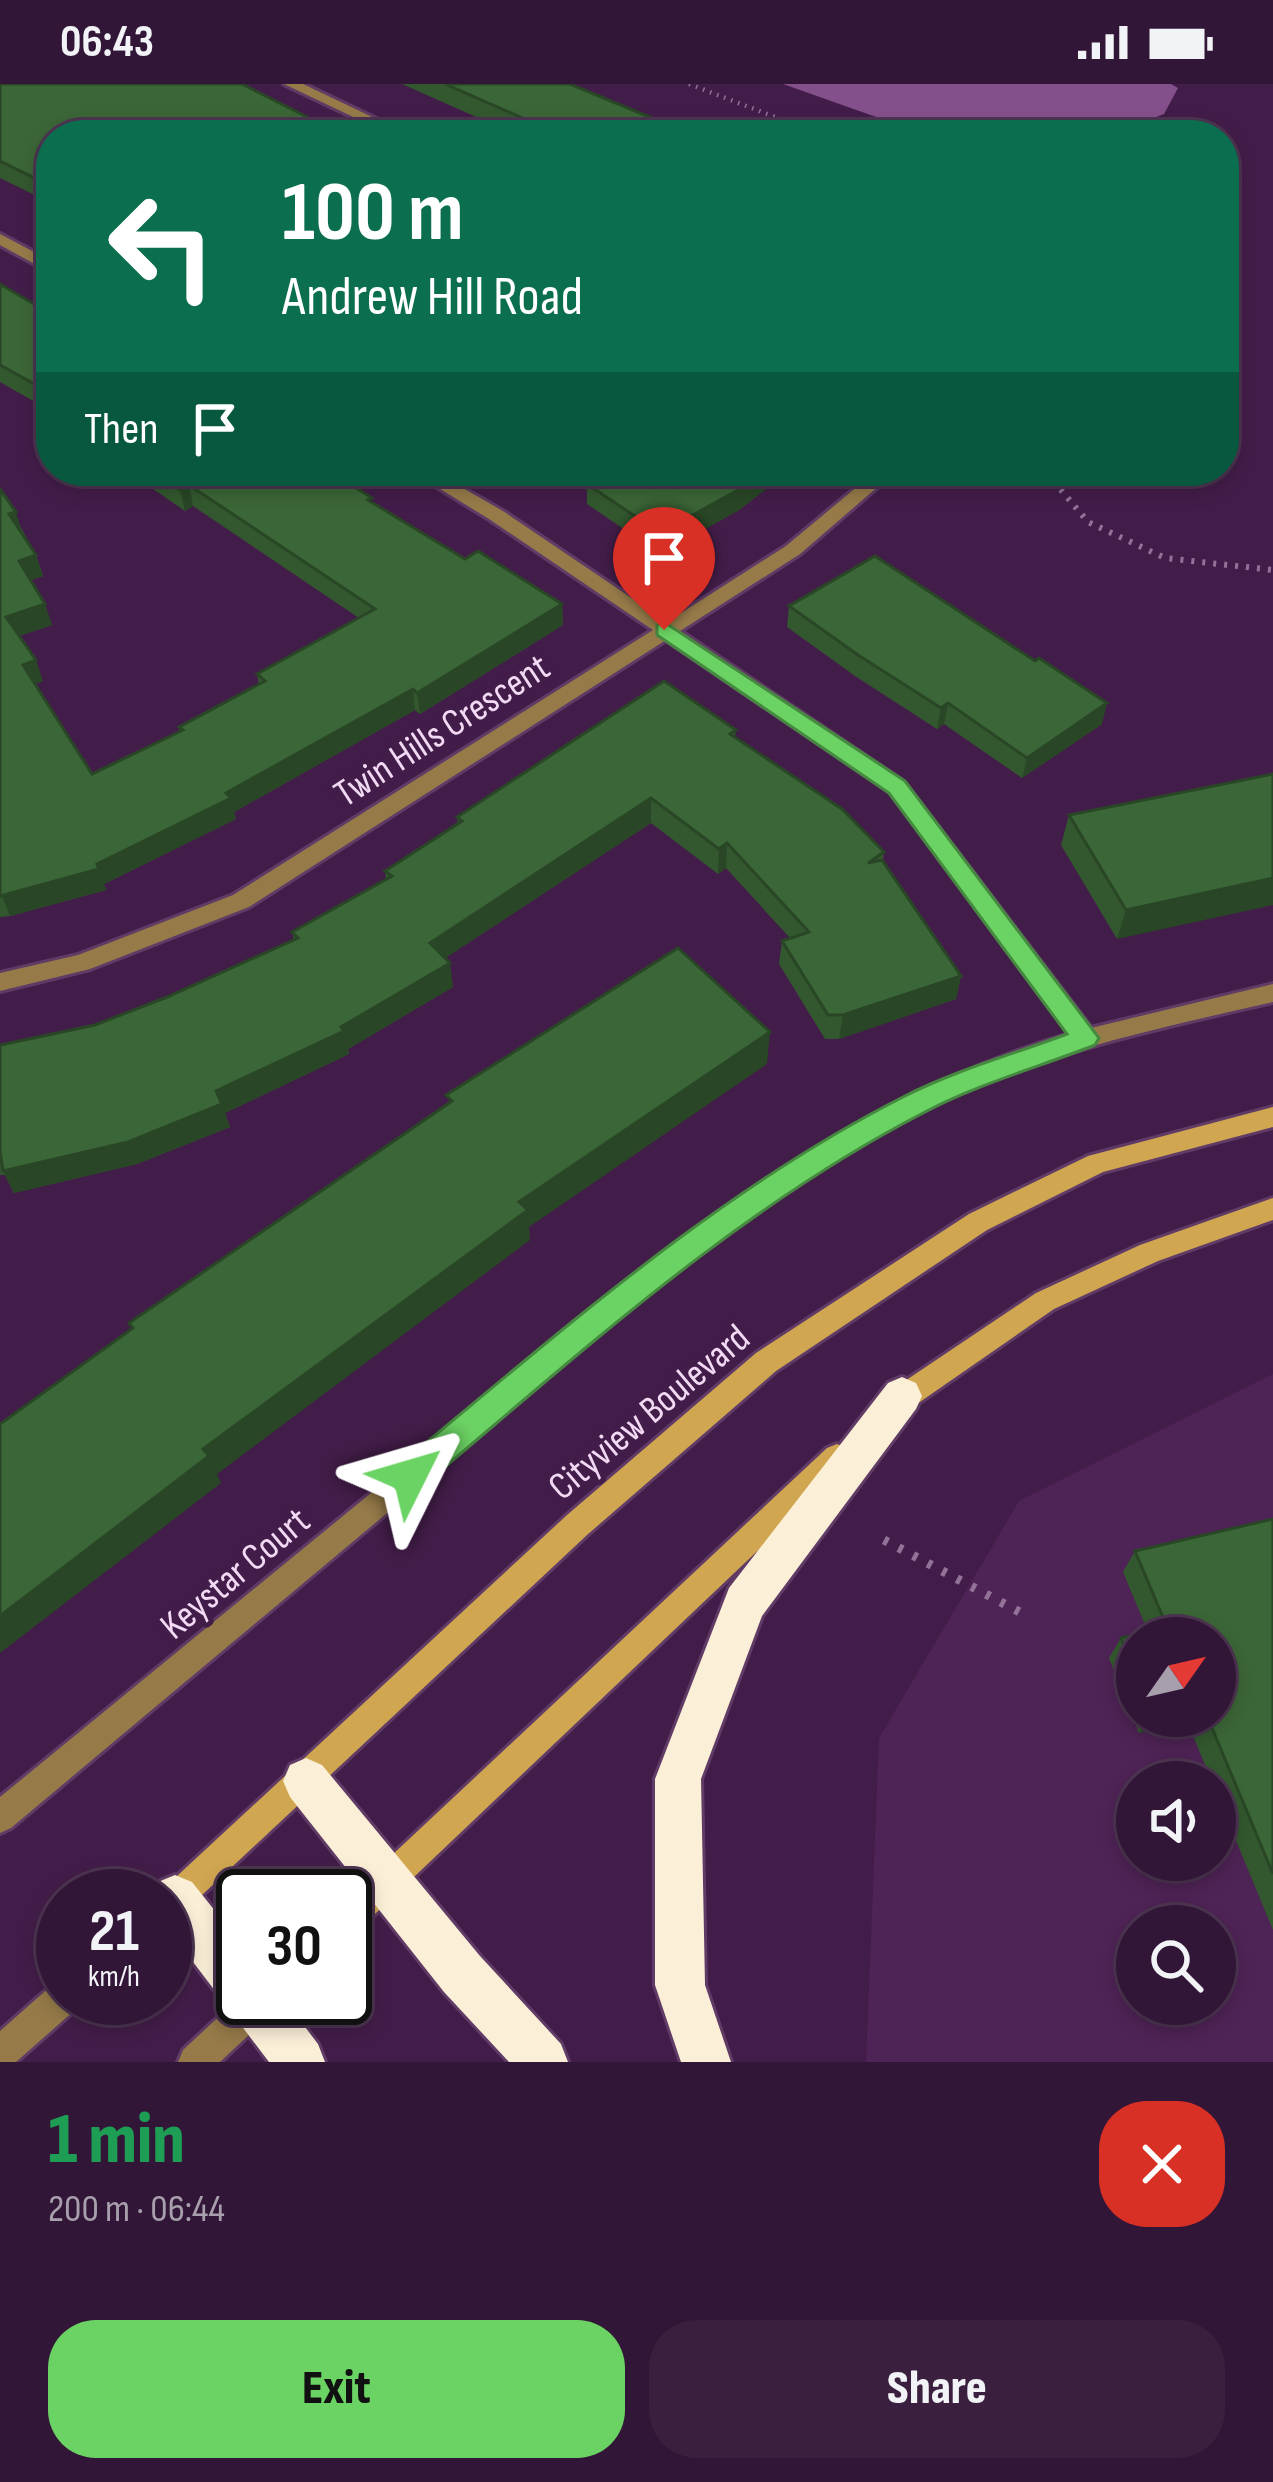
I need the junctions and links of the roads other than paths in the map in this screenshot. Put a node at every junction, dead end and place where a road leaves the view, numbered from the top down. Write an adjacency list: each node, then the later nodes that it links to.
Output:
1 (291, 84): 2 (street)
2 (370, 120)
3 (0, 239): 4 (street)
4 (36, 259)
5 (446, 486): 7 (street)
6 (869, 486): 7 (street, Twin Hills Crescent)
7 (664, 630): 8 (street, Twin Hills Crescent); 10 (street)
8 (0, 982)
9 (1273, 993): 10 (street, Keystar Court)
10 (1085, 1038): 15 (street, Keystar Court)
11 (1273, 1117): 14 (main road, Cityview Boulevard)
12 (1273, 1209): 13 (main road)
13 (902, 1396): 16 (main road); 28 (highway)
14 (306, 1780): 16 (highway); 17 (main road, Cityview Boulevard)
15 (0, 1817)
16 (387, 1881): 18 (main road); 27 (highway)
17 (192, 1884)
18 (372, 1896)
19 (192, 1928): 20 (highway)
20 (216, 1955)
21 (36, 2022): 24 (street)
22 (229, 2025): 25 (street)
23 (274, 2025): 26 (highway)
24 (0, 2054)
25 (195, 2062)
26 (300, 2062)
27 (543, 2062)
28 (706, 2062)

